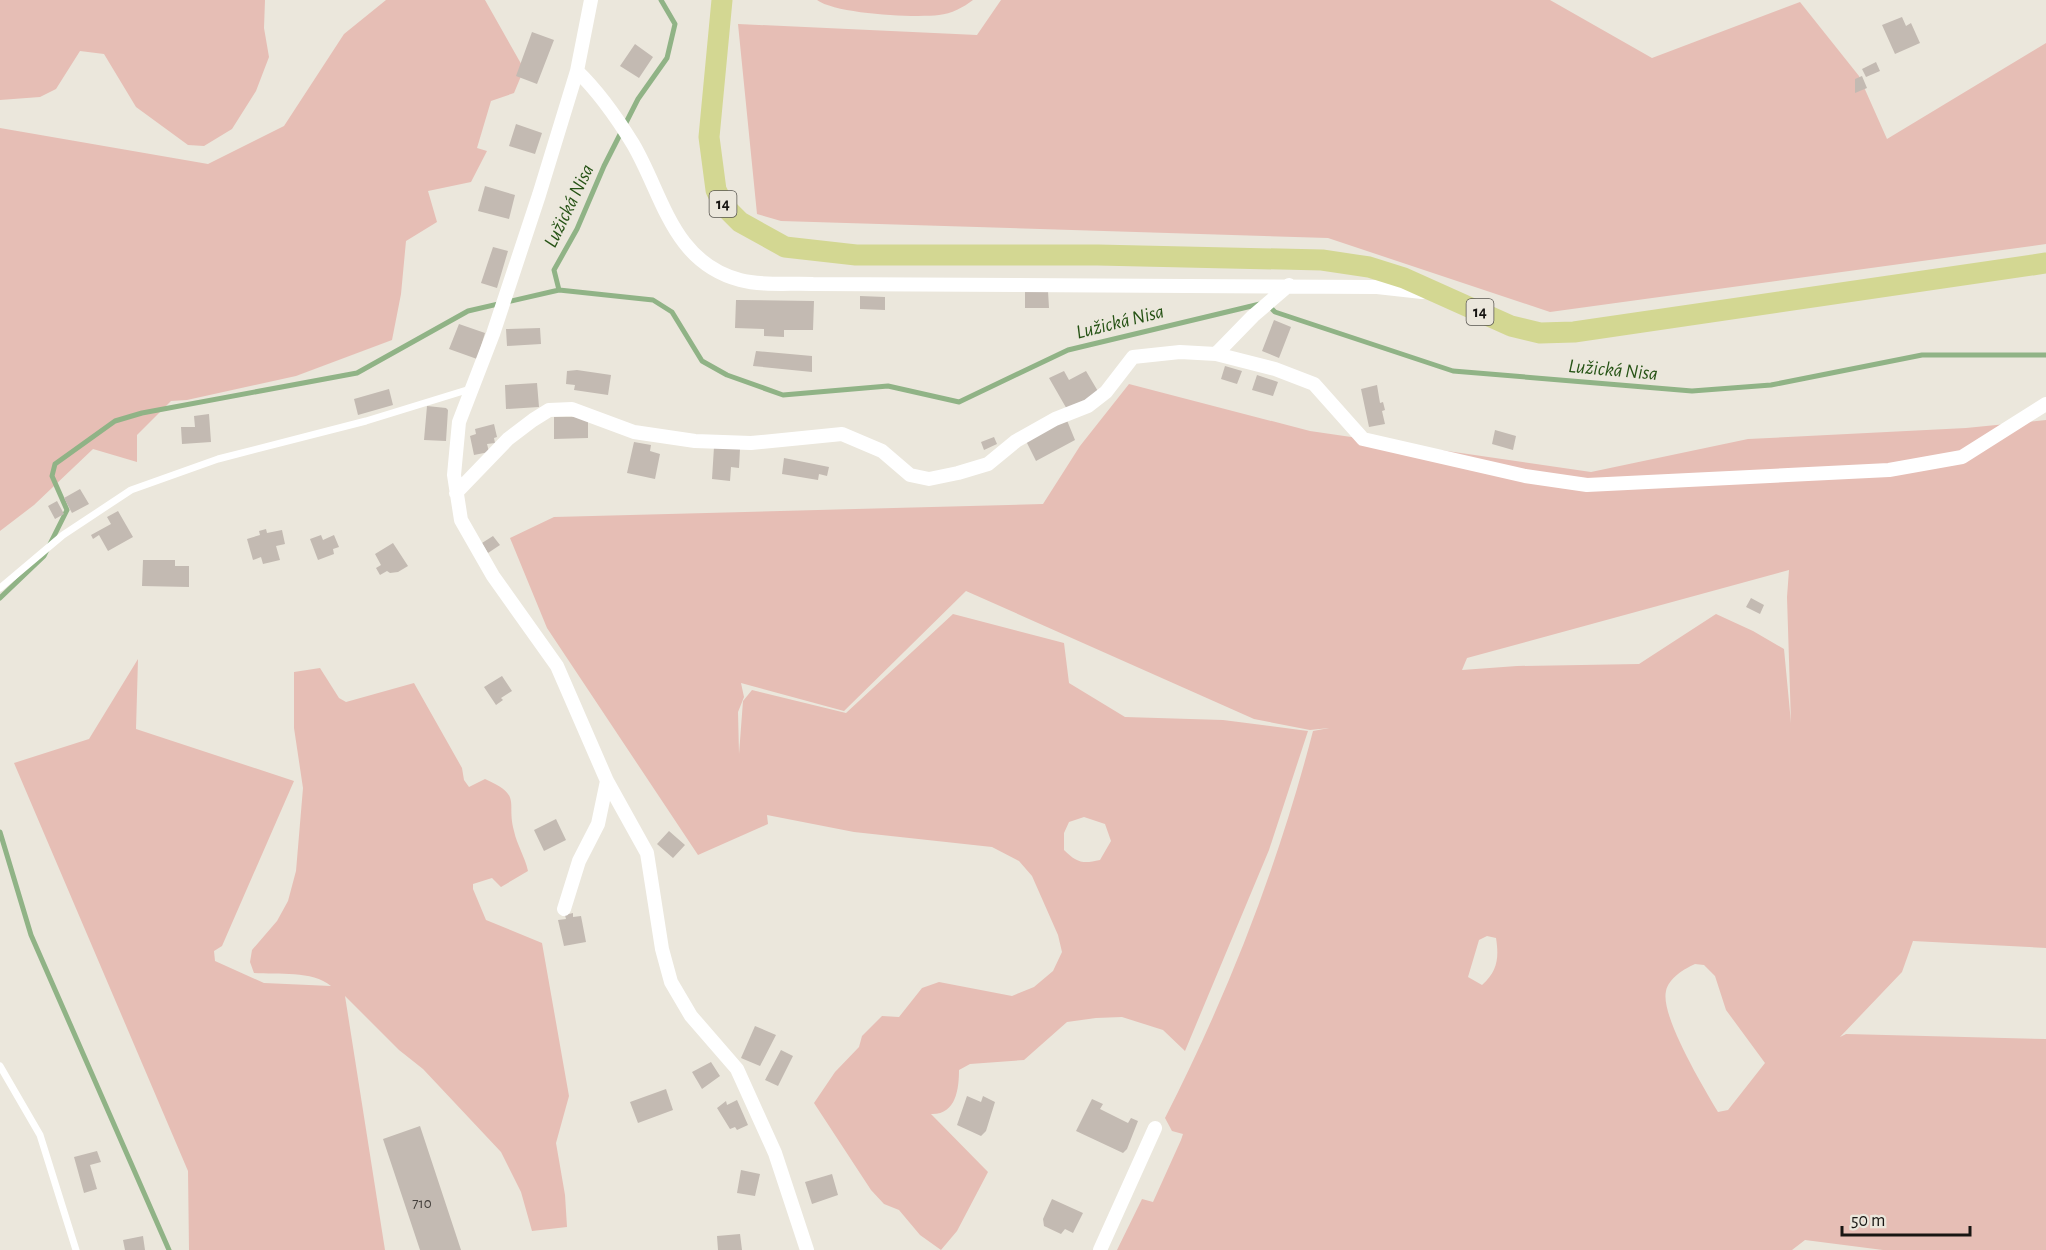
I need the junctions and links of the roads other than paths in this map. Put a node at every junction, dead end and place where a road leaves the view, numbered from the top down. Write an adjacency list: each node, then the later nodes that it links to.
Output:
1 (591, 0): 3 (street)
2 (722, 0): 6 (main road, 14)
3 (577, 71): 5 (street); 8 (street)
4 (2046, 263): 6 (main road, 14)
5 (1289, 285): 6 (street); 7 (street)
6 (1440, 294)
7 (1216, 354): 9 (street); 10 (street)
8 (470, 389): 10 (street); 11 (lane)
9 (2046, 404)
10 (456, 493): 12 (street)
11 (0, 588)
12 (607, 781): 13 (street); 17 (street)
13 (564, 909)
14 (0, 1066): 16 (lane)
15 (1155, 1128): 18 (street)
16 (76, 1250)
17 (807, 1250)
18 (1100, 1250)

